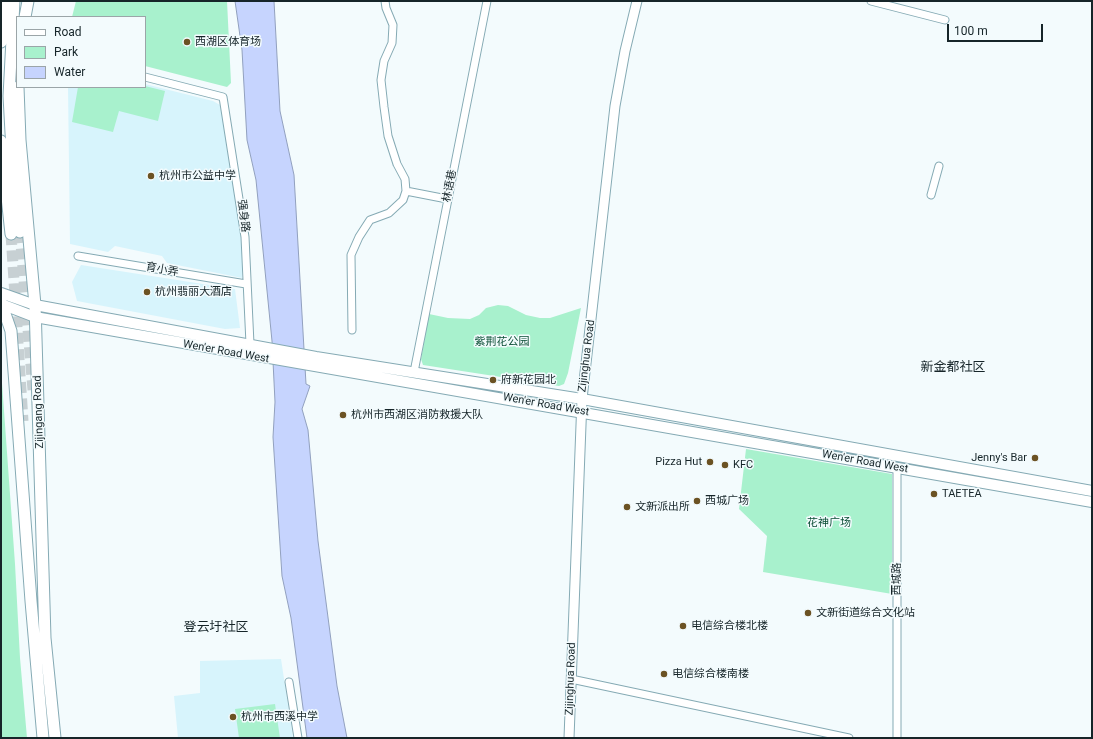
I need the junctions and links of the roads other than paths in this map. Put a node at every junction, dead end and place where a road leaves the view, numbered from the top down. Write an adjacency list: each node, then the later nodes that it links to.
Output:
1 (4, 1): 11 (main road)
2 (14, 1): 11 (main road)
3 (20, 1): 11 (main road)
4 (28, 1): 9 (main road)
5 (385, 1): 17 (street)
6 (487, 1): 19 (street, 林语巷)
7 (637, 1): 29 (street, Zijinghua Road)
8 (871, 1): 10 (street)
9 (25, 16)
10 (945, 20)
11 (5, 22): 12 (main road); 15 (main road)
12 (1, 42)
13 (146, 78): 21 (street, 强身路)
14 (18, 88): 24 (main road, Zijingang Road)
15 (1, 141)
16 (939, 166): 18 (street)
17 (406, 191): 19 (street); 26 (street)
18 (931, 195)
19 (447, 199): 28 (street, 林语巷)
20 (78, 256): 21 (street, 育小弄)
21 (246, 284): 27 (street, 强身路)
22 (1, 293): 24 (main road, Wen'er Road West)
23 (1, 303): 25 (main road, Wen'er Road West); 36 (main road, Zijingang Road)
24 (35, 305): 25 (main road, Zijingang Road); 27 (main road, Wen'er Road West)
25 (35, 317): 30 (main road, Wen'er Road West); 37 (main road, Zijingang Road)
26 (352, 330)
27 (250, 344): 28 (main road, Wen'er Road West)
28 (414, 372): 29 (main road, Wen'er Road West)
29 (582, 399): 30 (street, Zijinghua Road); 32 (main road, Wen'er Road West)
30 (581, 411): 31 (main road, Wen'er Road West); 34 (street, Zijinghua Road)
31 (897, 468): 33 (main road, Wen'er Road West); 41 (street, 西城路)
32 (1092, 491)
33 (1092, 502)
34 (571, 679): 39 (street, Zijinghua Road); 40 (street)
35 (289, 682): 38 (street)
36 (43, 738)
37 (55, 738)
38 (298, 738)
39 (568, 738)
40 (849, 738)
41 (897, 738)

